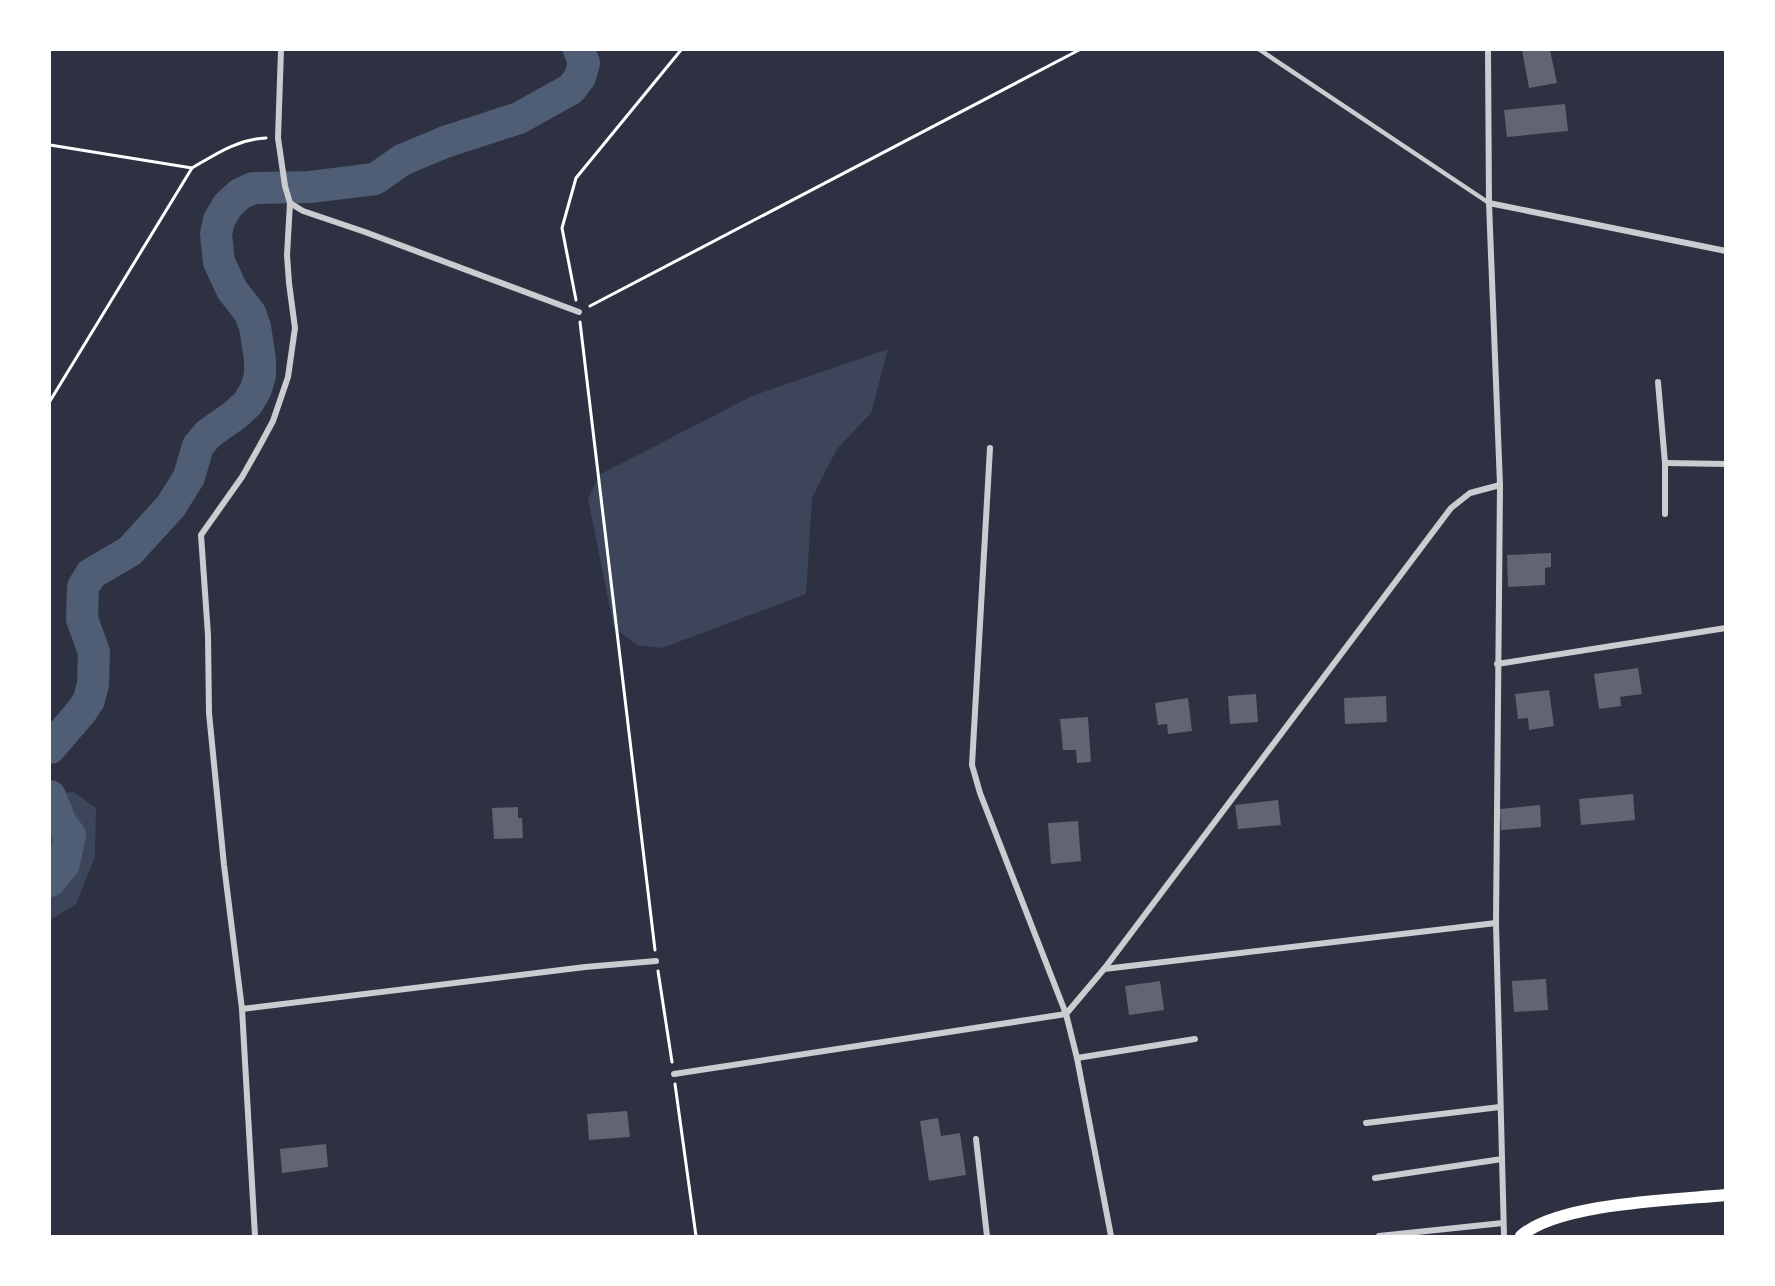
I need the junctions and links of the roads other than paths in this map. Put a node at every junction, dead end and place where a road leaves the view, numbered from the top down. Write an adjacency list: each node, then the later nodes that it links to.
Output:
1 (281, 50): 4 (street)
2 (1260, 50): 5 (lane)
3 (1488, 50): 5 (street)
4 (290, 203): 7 (street); 19 (street)
5 (1489, 203): 6 (street); 12 (street)
6 (1725, 251)
7 (579, 312)
8 (1658, 382): 10 (street)
9 (990, 448): 20 (street)
10 (1665, 463): 11 (street); 13 (street)
11 (1725, 464)
12 (1500, 484): 15 (street); 18 (street)
13 (1665, 514)
14 (1725, 628): 15 (street)
15 (1497, 664): 16 (street)
16 (1496, 923): 18 (street); 24 (street)
17 (656, 961): 19 (street)
18 (1104, 969): 20 (street)
19 (242, 1009): 31 (street)
20 (1066, 1014): 22 (street); 23 (street)
21 (1195, 1039): 22 (street)
22 (1077, 1058): 33 (street)
23 (674, 1074)
24 (1500, 1107): 25 (street); 27 (street)
25 (1366, 1123)
26 (976, 1139): 32 (street)
27 (1502, 1159): 28 (street); 30 (street)
28 (1374, 1178)
29 (1725, 1195): 36 (main road)
30 (1503, 1223): 34 (street); 35 (street)
31 (255, 1236)
32 (987, 1236)
33 (1111, 1236)
34 (1379, 1236)
35 (1504, 1236)
36 (1521, 1236)

